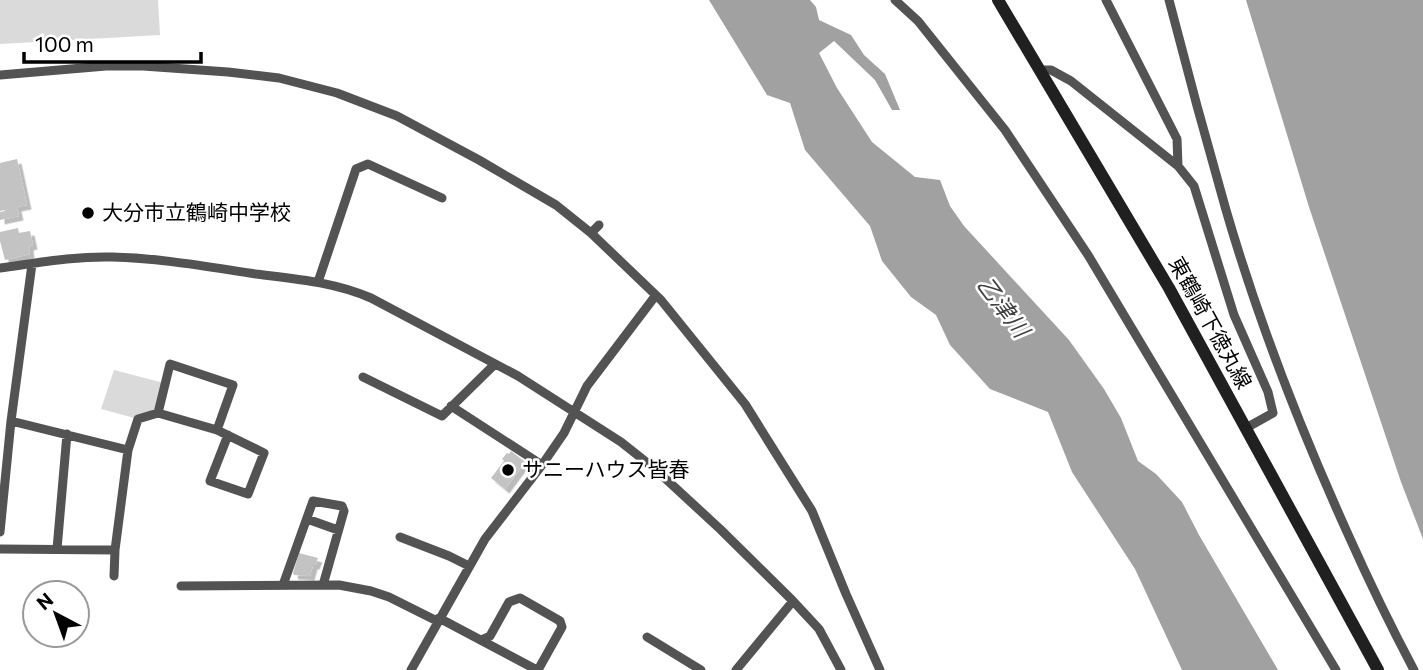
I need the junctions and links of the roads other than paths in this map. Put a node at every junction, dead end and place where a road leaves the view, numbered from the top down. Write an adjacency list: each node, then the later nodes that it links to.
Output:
1 (895, 0): 49 (street)
2 (998, 0): 5 (street, 東鶴崎下徳丸線)
3 (1106, 0): 7 (street)
4 (1169, 0): 51 (street)
5 (1041, 70): 7 (street); 21 (street, 東鶴崎下徳丸線)
6 (0, 75): 10 (street)
7 (1178, 166): 21 (street)
8 (442, 198): 13 (street)
9 (599, 225): 10 (street)
10 (592, 233): 14 (street)
11 (32, 264): 12 (street); 13 (street); 20 (street)
12 (0, 268)
13 (318, 282): 15 (street)
14 (656, 295): 18 (street); 48 (street)
15 (495, 364): 17 (street); 18 (street)
16 (363, 377): 17 (street)
17 (451, 406): 26 (street)
18 (575, 412): 26 (street); 39 (street)
19 (158, 413): 22 (street); 22 (street); 25 (street)
20 (11, 421): 23 (street); 29 (street)
21 (1246, 428): 50 (street, 東鶴崎下徳丸線)
22 (217, 430): 24 (street)
23 (67, 434): 25 (street); 32 (street)
24 (228, 435): 24 (street)
25 (128, 450): 33 (street)
26 (542, 464): 34 (street)
27 (307, 519): 28 (street); 28 (street); 36 (street)
28 (338, 530): 37 (street)
29 (0, 532)
30 (400, 537): 34 (street)
31 (0, 549): 32 (street)
32 (57, 549): 33 (street)
33 (115, 550): 35 (street)
34 (469, 566): 40 (street)
35 (114, 576)
36 (283, 585): 37 (street); 38 (street)
37 (323, 585): 40 (street)
38 (181, 586)
39 (793, 601): 46 (street); 47 (street)
40 (438, 619): 42 (street); 43 (street)
41 (648, 637): 45 (street)
42 (481, 640): 44 (street); 44 (street)
43 (411, 670)
44 (538, 670)
45 (701, 670)
46 (736, 670)
47 (841, 670)
48 (880, 670)
49 (1336, 670)
50 (1378, 670)
51 (1414, 670)

